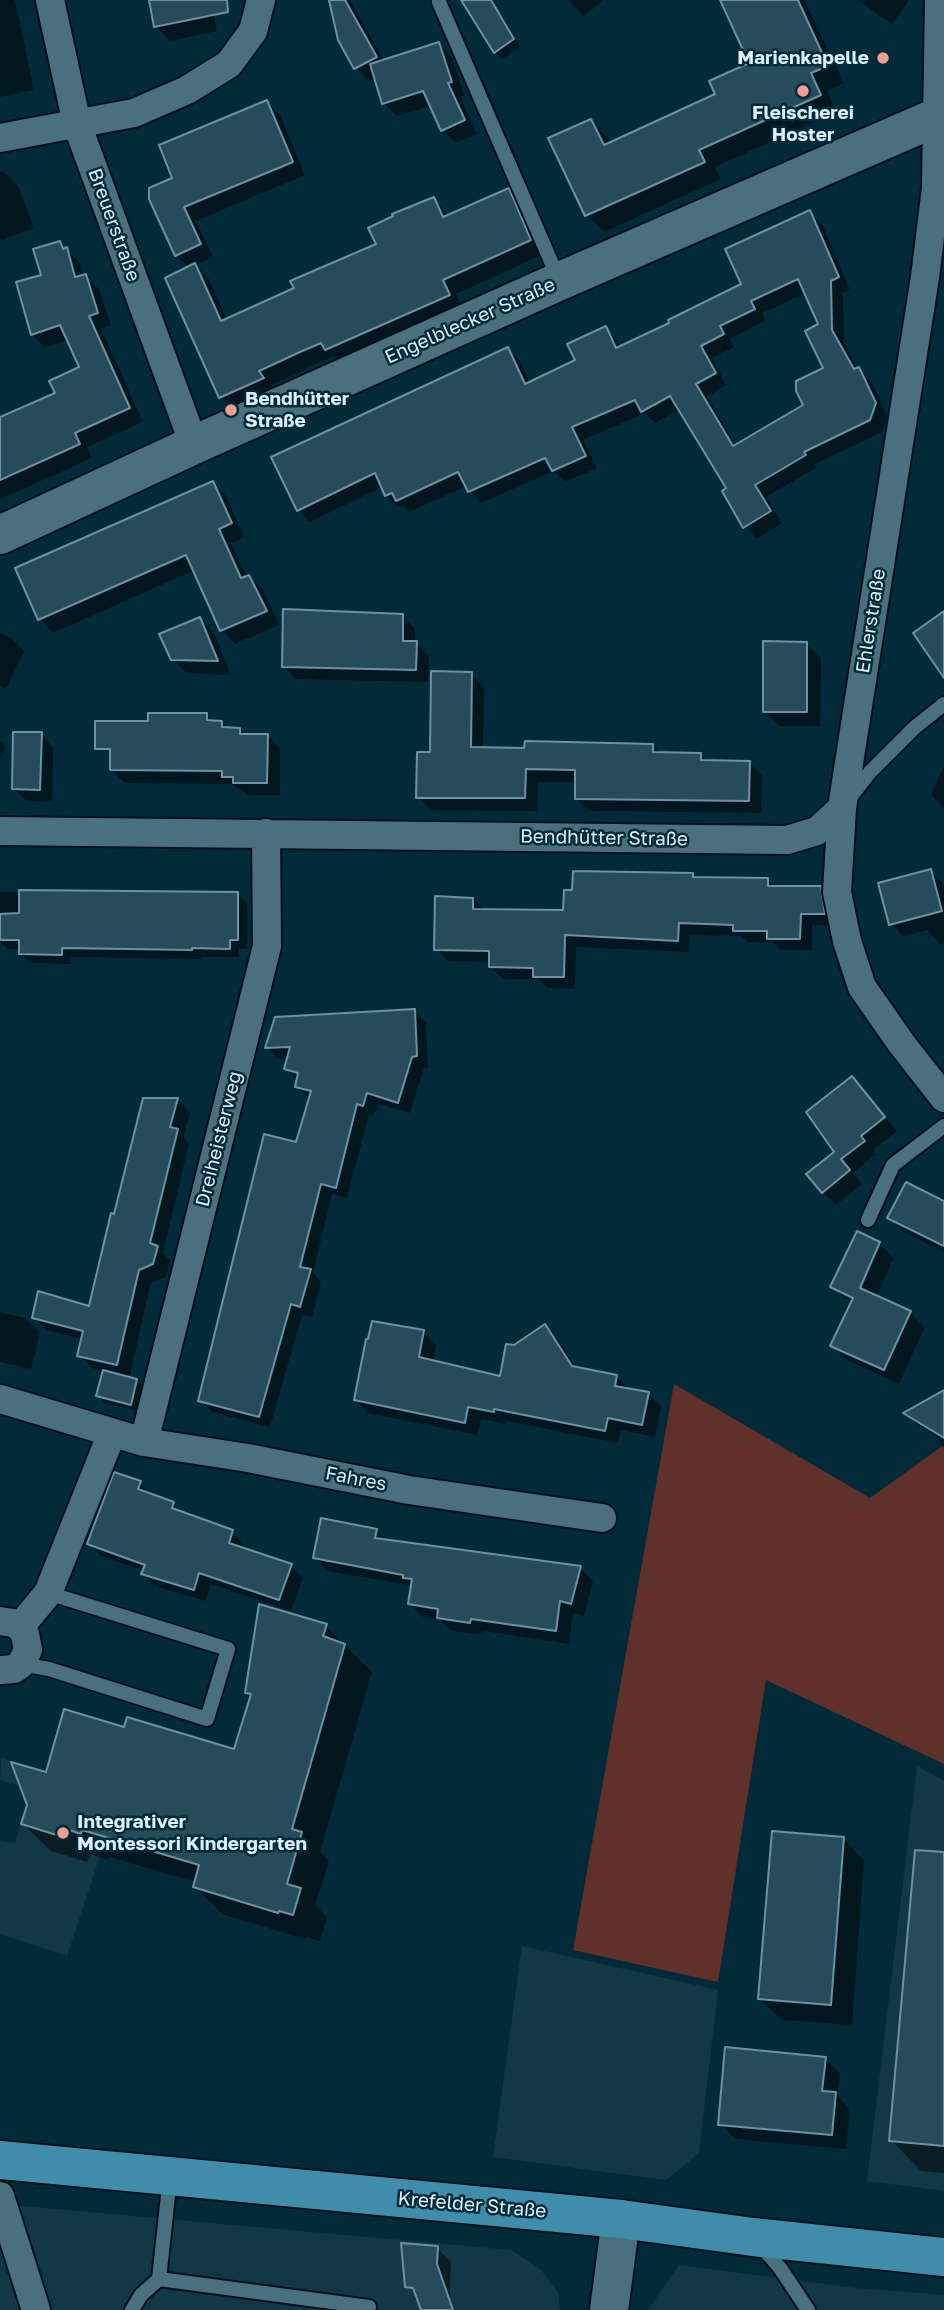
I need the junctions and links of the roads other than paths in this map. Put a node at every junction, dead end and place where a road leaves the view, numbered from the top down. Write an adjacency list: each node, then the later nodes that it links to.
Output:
1 (50, 0): 6 (street, Breuerstraße)
2 (261, 0): 6 (street)
3 (939, 0): 5 (street, Ehlerstraße)
4 (439, 2): 8 (lane)
5 (941, 116): 8 (street, Engelblecker Straße); 12 (street, Ehlerstraße)
6 (77, 124): 7 (street); 9 (street, Breuerstraße)
7 (0, 138)
8 (560, 281): 9 (street, Engelblecker Straße)
9 (194, 445): 10 (street, Engelblecker Straße)
10 (0, 536)
11 (944, 704): 12 (lane, Bendhütter Straße)
12 (842, 808): 14 (street, Bendhütter Straße); 15 (street, Ehlerstraße)
13 (0, 831): 14 (street, Bendhütter Straße)
14 (266, 833): 20 (street, Dreiheisterweg)
15 (944, 1098)
16 (944, 1126): 17 (lane)
17 (868, 1220)
18 (0, 1399): 19 (street, Fahres)
19 (112, 1433): 20 (street, Fahres); 22 (street)
20 (144, 1442): 21 (street, Fahres)
21 (602, 1518)
22 (48, 1593): 23 (street); 24 (lane)
23 (10, 1624): 24 (street)
24 (10, 1667)
25 (0, 2160): 26 (main road, Krefelder Straße)
26 (170, 2176): 28 (main road, Krefelder Straße); 31 (lane)
27 (0, 2196): 33 (street)
28 (621, 2219): 29 (main road, Krefelder Straße); 35 (street)
29 (753, 2237): 30 (main road, Krefelder Straße); 36 (lane)
30 (944, 2256)
31 (159, 2279): 32 (lane); 34 (lane)
32 (369, 2307)
33 (36, 2310)
34 (132, 2310)
35 (609, 2310)
36 (808, 2310)

